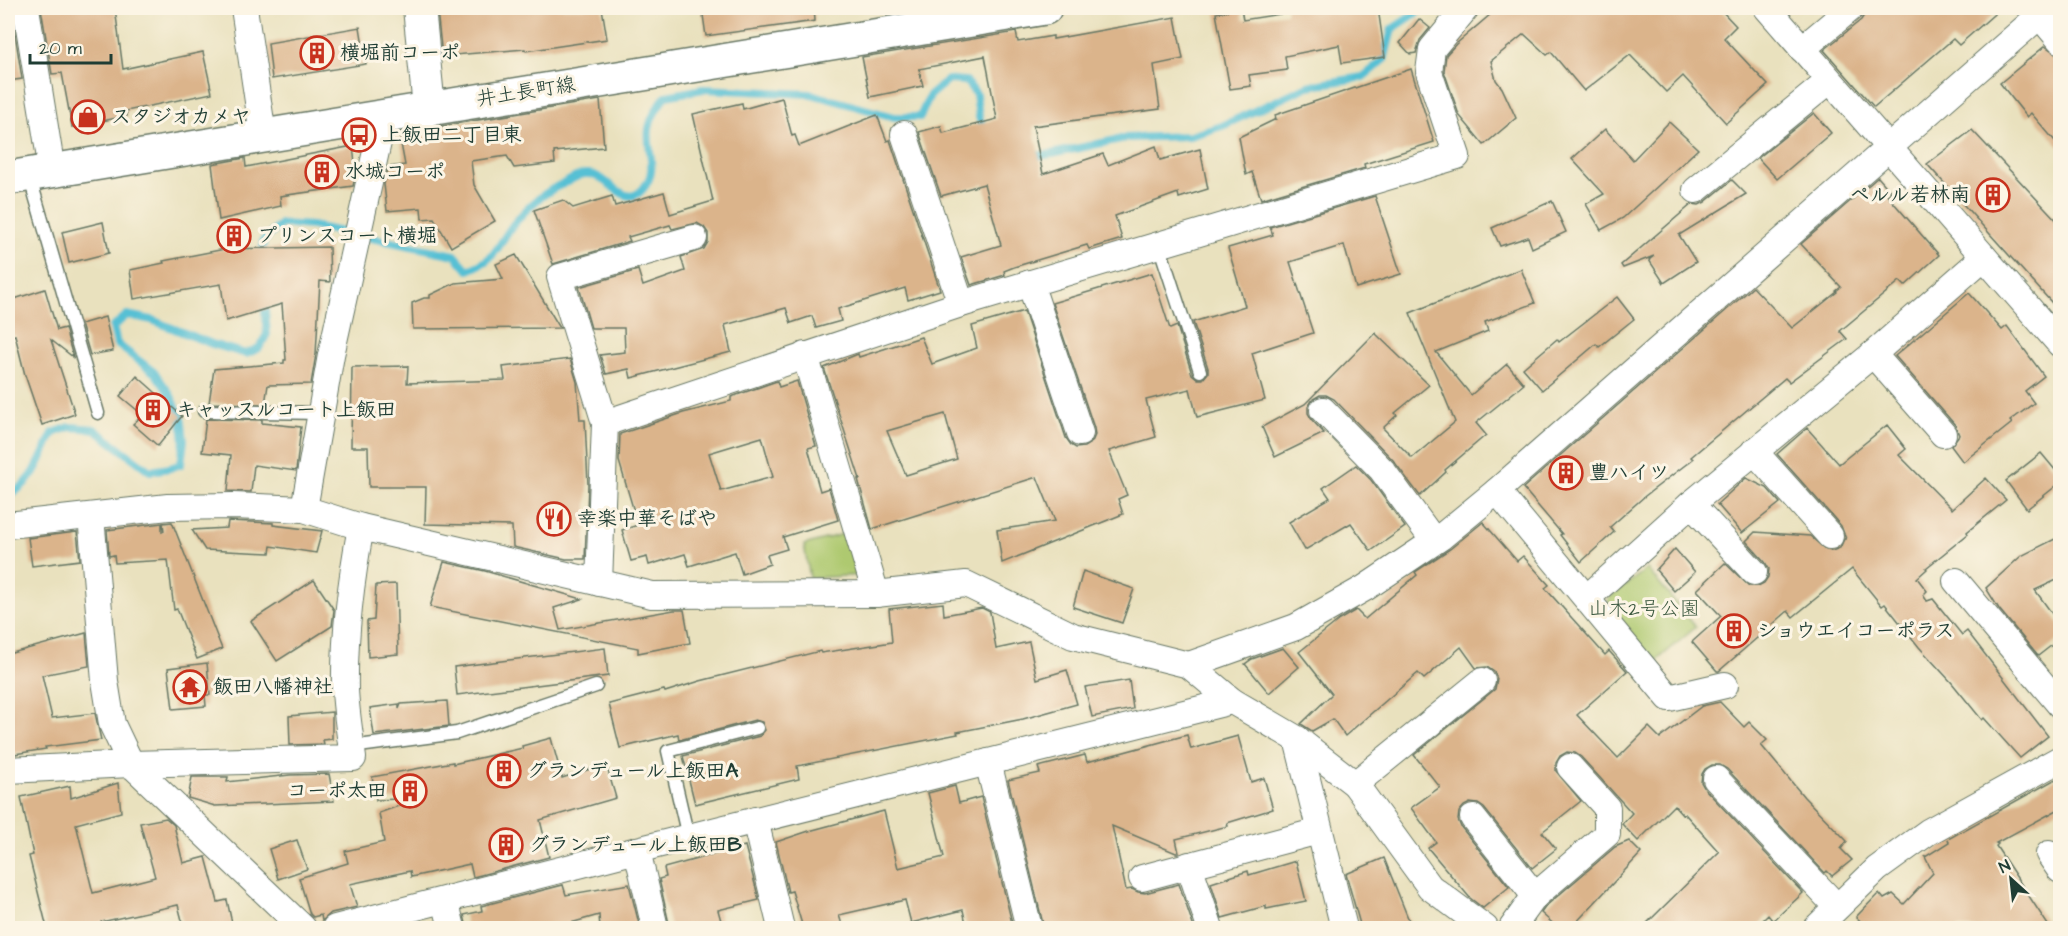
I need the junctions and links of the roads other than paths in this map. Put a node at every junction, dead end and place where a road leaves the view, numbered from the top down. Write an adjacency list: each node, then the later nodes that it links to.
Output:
1 (26, 8): 17 (street)
2 (244, 8): 15 (street)
3 (419, 8): 12 (street)
4 (1044, 8): 12 (main road, 井土長町線)
5 (1466, 8): 20 (street)
6 (1767, 8): 10 (street)
7 (1851, 8): 10 (street)
8 (2044, 11): 9 (street); 16 (street)
9 (2061, 40)
10 (1802, 49): 11 (street)
11 (1829, 81): 16 (street); 18 (street)
12 (429, 108): 13 (main road, 井土長町線)
13 (384, 115): 15 (main road, 井土長町線); 31 (street)
14 (904, 134): 23 (street)
15 (263, 135): 17 (main road, 井土長町線)
16 (1888, 148): 21 (street); 36 (street)
17 (30, 175): 30 (lane)
18 (1696, 190)
19 (694, 238): 32 (street)
20 (1159, 245): 22 (street); 27 (lane)
21 (1984, 257): 24 (street); 25 (street)
22 (1030, 283): 23 (street); 33 (street)
23 (961, 304): 26 (street)
24 (2061, 344)
25 (1873, 354): 34 (street); 35 (street)
26 (805, 355): 32 (street); 47 (street)
27 (1200, 371)
28 (1323, 410): 43 (street)
29 (204, 411): 31 (lane)
30 (98, 413)
31 (321, 413): 38 (street)
32 (605, 423): 46 (street)
33 (1080, 433)
34 (1943, 434)
35 (1754, 451): 37 (street); 42 (street)
36 (1497, 491): 43 (street); 48 (street)
37 (1691, 504): 44 (street); 48 (street)
38 (304, 509): 39 (street); 41 (street)
39 (91, 516): 40 (street); 60 (street)
40 (8, 525)
41 (361, 527): 46 (street); 57 (street)
42 (1830, 536)
43 (1434, 541): 49 (street)
44 (1754, 572)
45 (1956, 581): 54 (street)
46 (599, 583): 47 (street)
47 (876, 594): 49 (street)
48 (1587, 598): 51 (street)
49 (1189, 665): 53 (street)
50 (1482, 681): 64 (street)
51 (1725, 685)
52 (596, 686): 57 (lane)
53 (1232, 701): 56 (street); 59 (street)
54 (2061, 705)
55 (757, 728): 68 (lane)
56 (1297, 739): 64 (street); 67 (street)
57 (351, 747): 60 (street)
58 (2061, 759): 74 (street)
59 (988, 762): 66 (street); 80 (street)
60 (131, 764): 62 (street); 75 (street)
61 (1570, 767): 72 (street)
62 (8, 770)
63 (1716, 779): 74 (street)
64 (1355, 784): 83 (street)
65 (1473, 818): 72 (street)
66 (755, 820): 68 (street); 79 (street)
67 (1319, 831): 70 (street); 82 (street)
68 (688, 837): 69 (street)
69 (637, 850): 73 (street); 78 (street)
70 (1189, 865): 71 (street); 81 (street)
71 (1142, 878)
72 (1535, 896): 84 (street)
73 (445, 900): 76 (street); 77 (street)
74 (1837, 907): 85 (street)
75 (303, 928)
76 (336, 928)
77 (452, 928)
78 (655, 928)
79 (781, 928)
80 (1029, 928)
81 (1210, 928)
82 (1344, 928)
83 (1485, 928)
84 (1512, 928)
85 (1816, 928)

